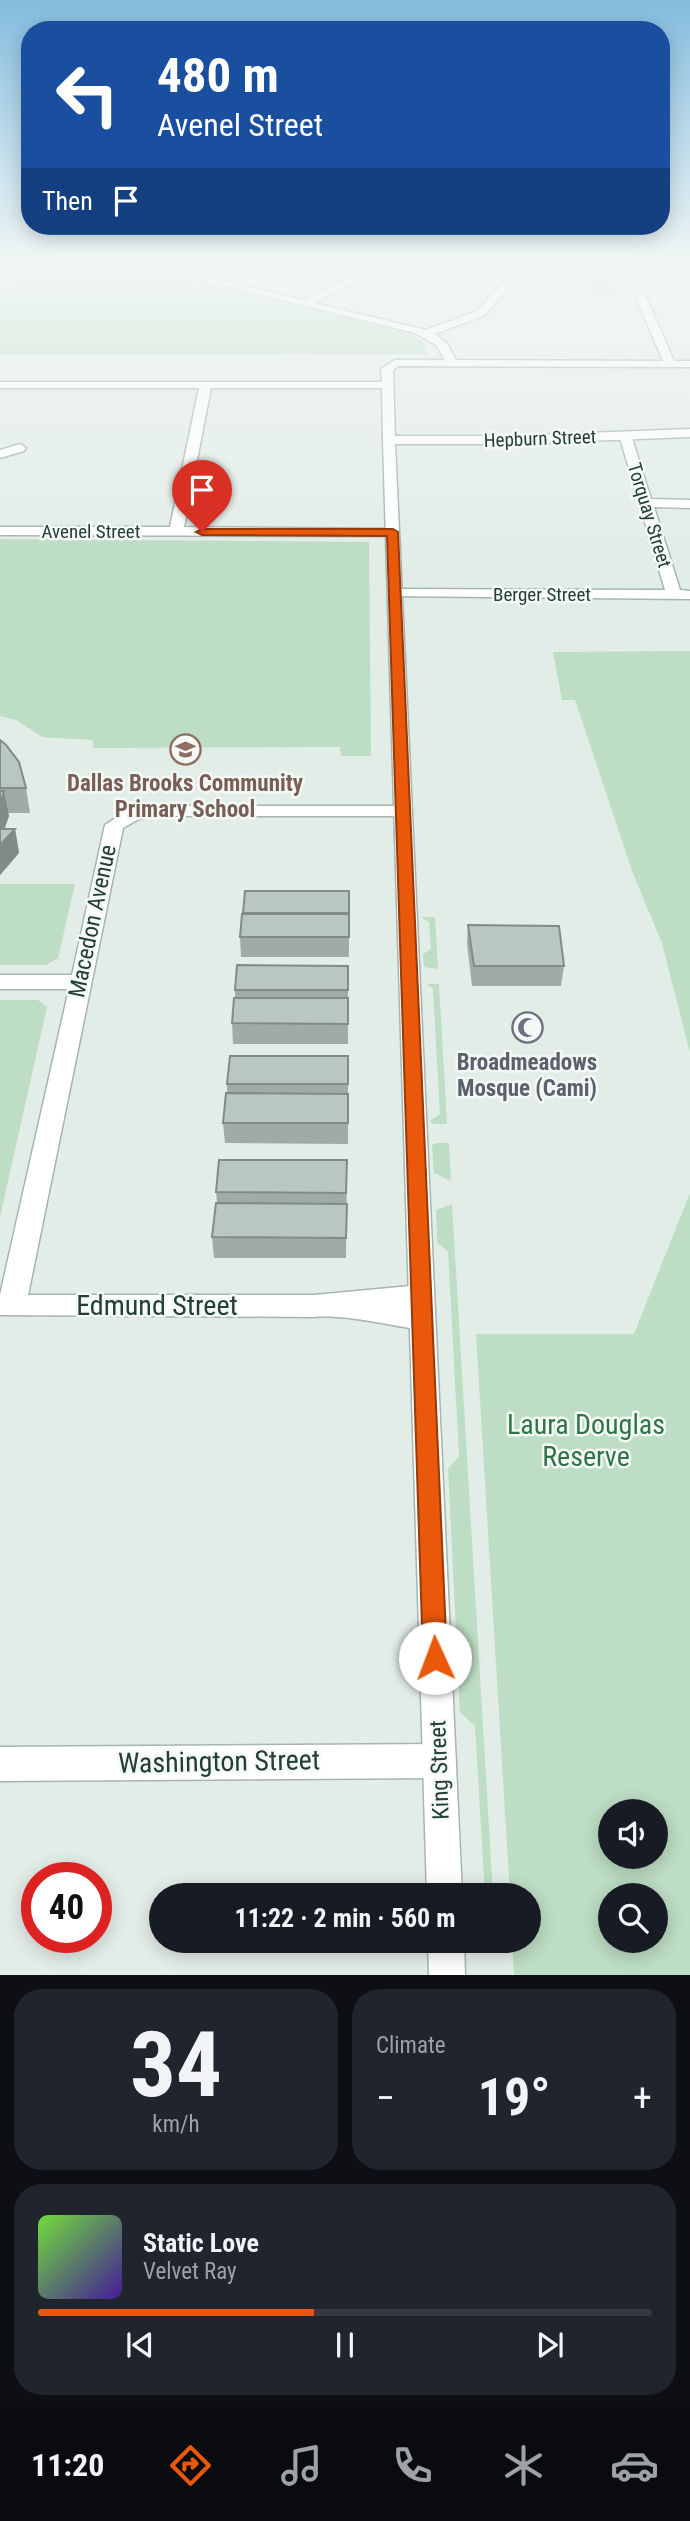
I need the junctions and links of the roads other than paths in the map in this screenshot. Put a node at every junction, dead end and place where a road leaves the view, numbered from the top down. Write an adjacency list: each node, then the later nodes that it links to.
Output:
1 (669, 361): 3 (street)
2 (445, 362): 3 (street); 7 (street)
3 (670, 364): 4 (street)
4 (690, 364)
5 (0, 385): 6 (street)
6 (206, 385): 7 (street); 17 (street)
7 (387, 385): 10 (street, King Street)
8 (690, 433): 9 (street, Hepburn Street)
9 (625, 435): 10 (street, Hepburn Street); 14 (street, Torquay Street)
10 (389, 440): 18 (street, King Street)
11 (20, 448): 12 (street)
12 (0, 454): 13 (street)
13 (0, 471)
14 (646, 503): 15 (street); 20 (street, Torquay Street)
15 (690, 504)
16 (0, 531): 17 (street, Avenel Street)
17 (176, 532): 18 (street, Avenel Street)
18 (393, 532): 19 (street, King Street)
19 (395, 593): 20 (street, Berger Street); 21 (street, King Street)
20 (682, 595)
21 (403, 811): 23 (street, Macedon Avenue); 25 (street, King Street)
22 (0, 982): 23 (street)
23 (79, 982): 24 (street, Macedon Avenue)
24 (7, 1305): 25 (street, Edmund Street)
25 (422, 1307): 26 (street, King Street)
26 (439, 1760): 27 (street, Washington Street); 28 (street, King Street)
27 (0, 1764)
28 (444, 1883)
29 (446, 1953): 30 (street)
30 (447, 1975)

